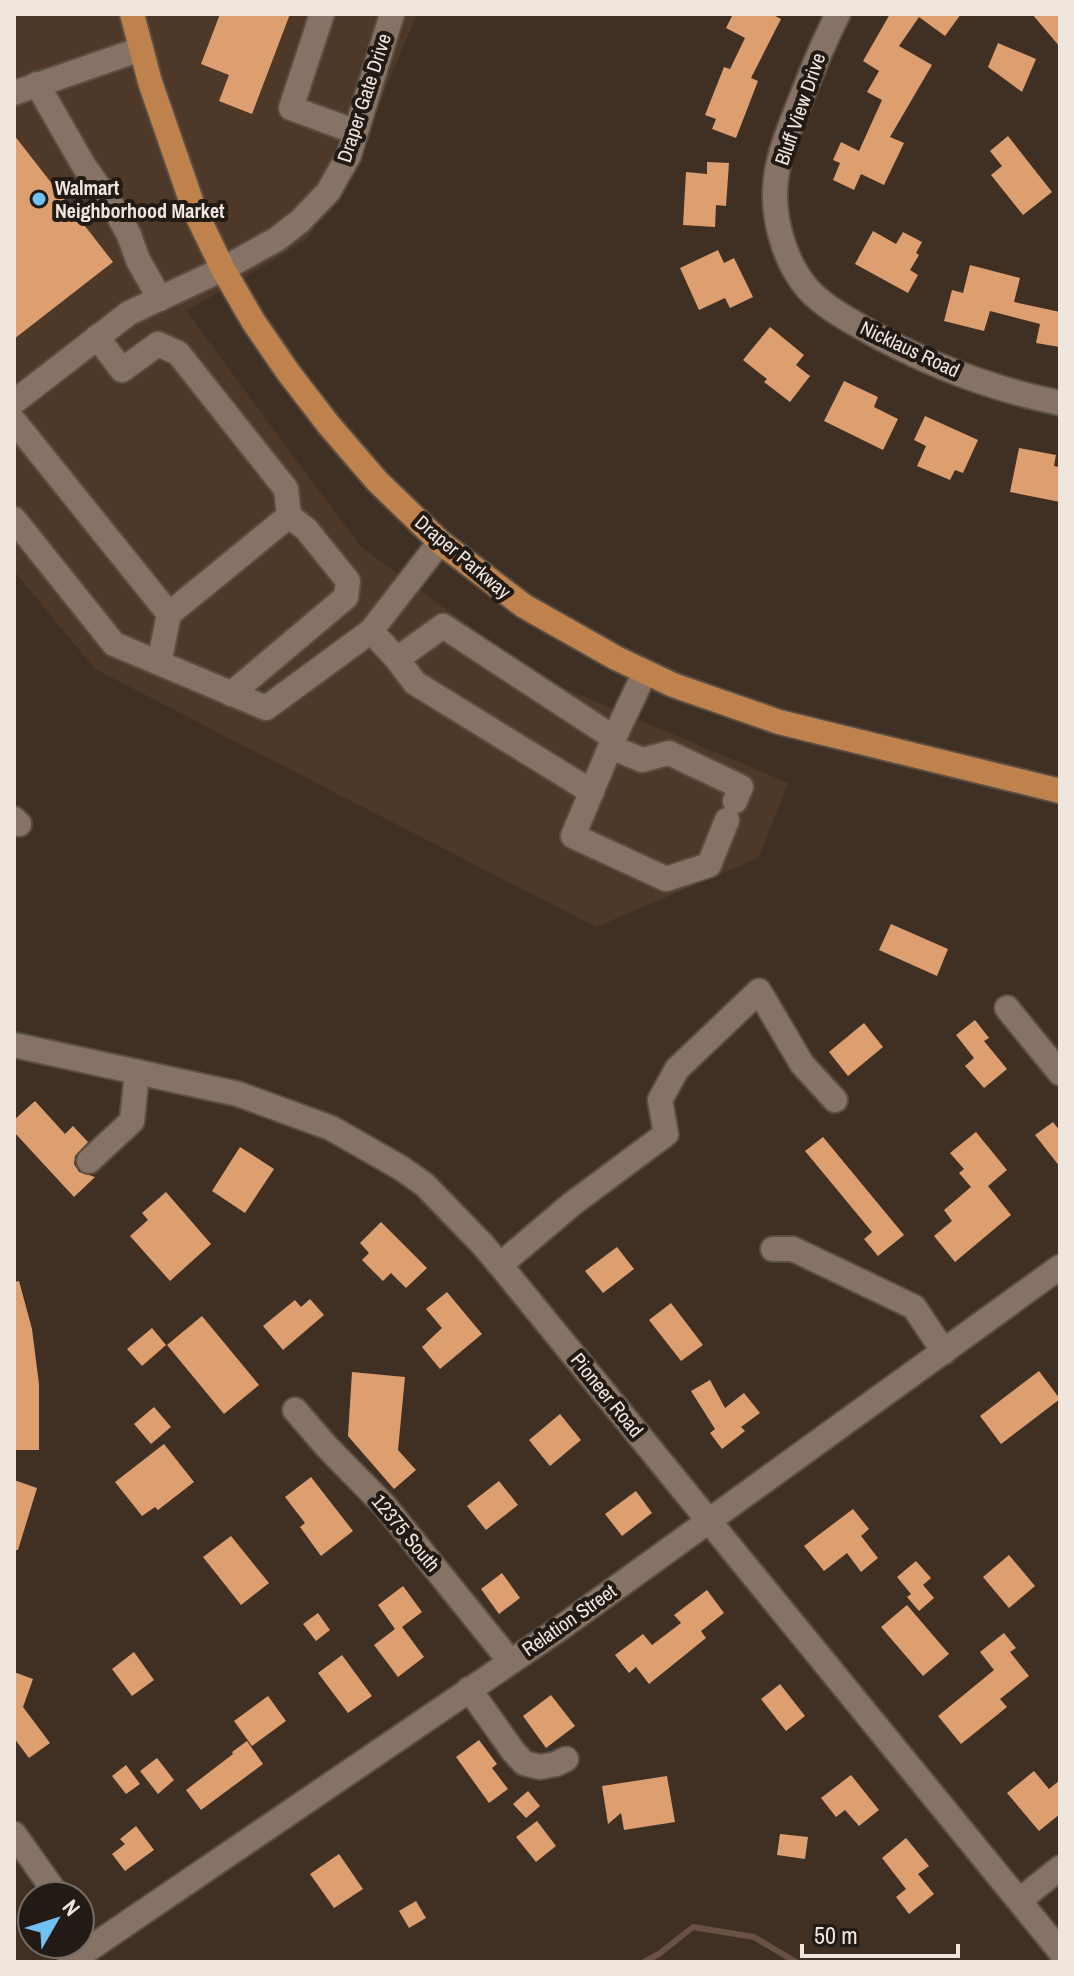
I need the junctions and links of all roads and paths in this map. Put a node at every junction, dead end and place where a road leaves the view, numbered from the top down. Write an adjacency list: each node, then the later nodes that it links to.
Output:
1 (132, 14): 5 (main road, Draper Parkway)
2 (322, 14): 7 (street)
3 (392, 14): 7 (street, Draper Gate Drive)
4 (838, 14): 8 (street, Bluff View Drive)
5 (141, 49): 6 (street); 9 (main road, Draper Parkway)
6 (25, 88): 10 (street)
7 (356, 132): 9 (street, Draper Gate Drive)
8 (786, 254): 13 (street, Nicklaus Road)
9 (223, 269): 10 (street, Draper Gate Drive); 17 (main road, Draper Parkway)
10 (160, 299): 11 (street, Draper Gate Drive)
11 (97, 337): 12 (street, Draper Gate Drive); 15 (street)
12 (14, 402)
13 (1060, 403)
14 (14, 421): 18 (street)
15 (289, 516): 18 (street); 23 (street)
16 (14, 519): 21 (street)
17 (440, 542): 19 (street); 22 (main road, Draper Parkway)
18 (169, 614): 21 (street)
19 (371, 631): 20 (street); 23 (street)
20 (397, 659): 24 (street); 26 (street)
21 (159, 663): 23 (street)
22 (645, 672): 24 (street); 25 (main road, Draper Parkway)
23 (231, 694)
24 (612, 742): 26 (street); 26 (street)
25 (1060, 791)
26 (592, 792)
27 (1007, 1008): 30 (street)
28 (14, 1045): 29 (street, Pioneer Road)
29 (137, 1072): 32 (street); 34 (street, Pioneer Road)
30 (1060, 1073)
31 (835, 1100): 34 (street)
32 (89, 1161)
33 (773, 1249): 36 (street)
34 (500, 1265): 38 (street, Pioneer Road)
35 (1060, 1267): 36 (street, Relation Street)
36 (944, 1352): 38 (street, Relation Street)
37 (295, 1410): 39 (street, 12375 South)
38 (710, 1521): 39 (street, Relation Street); 45 (street, Pioneer Road)
39 (510, 1661): 40 (street, Relation Street)
40 (469, 1689): 41 (street); 46 (street, Relation Street)
41 (566, 1759)
42 (14, 1834): 44 (street)
43 (1060, 1868): 45 (street)
44 (47, 1880)
45 (1020, 1900): 47 (street, Pioneer Road)
46 (96, 1930)
47 (1060, 1951)

